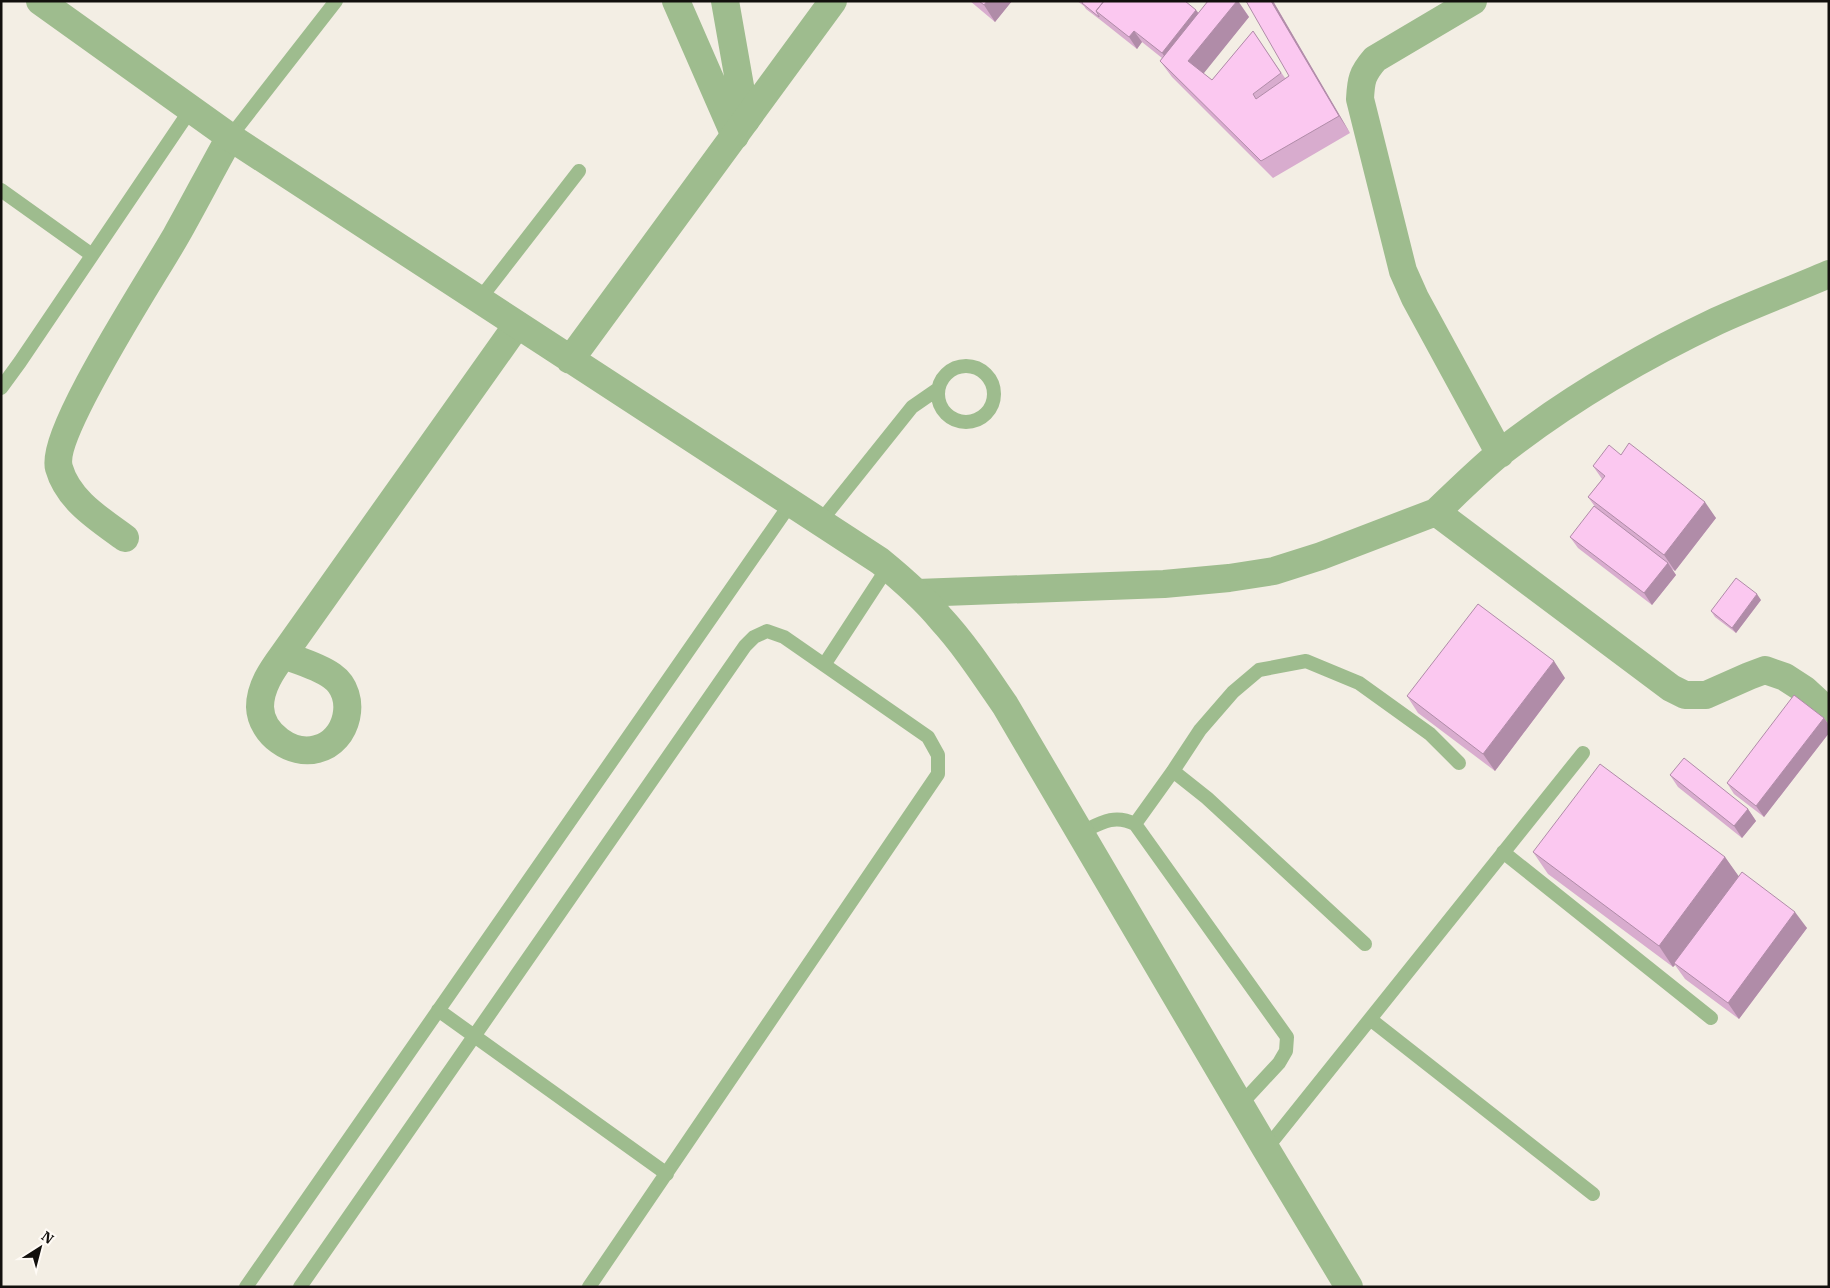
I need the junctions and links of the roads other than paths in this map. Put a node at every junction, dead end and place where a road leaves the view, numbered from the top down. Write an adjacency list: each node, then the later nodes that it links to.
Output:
1 (40, 1): 7 (street)
2 (336, 1): 9 (lane)
3 (676, 1): 8 (street)
4 (725, 1): 8 (street)
5 (833, 1): 8 (street)
6 (1473, 1): 19 (street)
7 (191, 109): 9 (street); 12 (lane)
8 (740, 128): 16 (street)
9 (230, 137): 14 (street); 23 (street)
10 (579, 171): 14 (lane)
11 (1, 190): 12 (lane)
12 (92, 255): 17 (lane)
13 (1829, 274): 19 (street)
14 (479, 300): 15 (street)
15 (518, 325): 16 (street); 26 (street)
16 (570, 360): 20 (street)
17 (1, 388)
18 (938, 389): 18 (lane); 22 (lane)
19 (1500, 454): 21 (street)
20 (791, 503): 22 (street); 36 (lane)
21 (1436, 512): 25 (street); 28 (street)
22 (820, 522): 24 (street)
23 (125, 538)
24 (888, 567): 25 (street); 27 (lane)
25 (917, 593): 33 (street)
26 (283, 655)
27 (824, 665): 39 (lane); 42 (lane)
28 (1829, 712)
29 (1583, 753): 34 (lane)
30 (1460, 763): 31 (lane)
31 (1173, 771): 32 (lane); 35 (lane)
32 (1134, 824): 33 (lane); 40 (lane)
33 (1080, 833): 40 (street)
34 (1504, 852): 37 (lane); 38 (lane)
35 (1365, 944)
36 (438, 1010): 39 (lane); 44 (lane)
37 (1370, 1018): 41 (lane); 43 (lane)
38 (1711, 1018)
39 (475, 1037): 42 (lane); 45 (lane)
40 (1240, 1105): 41 (street)
41 (1266, 1149): 47 (street)
42 (667, 1174): 46 (lane)
43 (1593, 1194)
44 (246, 1287)
45 (300, 1287)
46 (589, 1287)
47 (1349, 1287)

